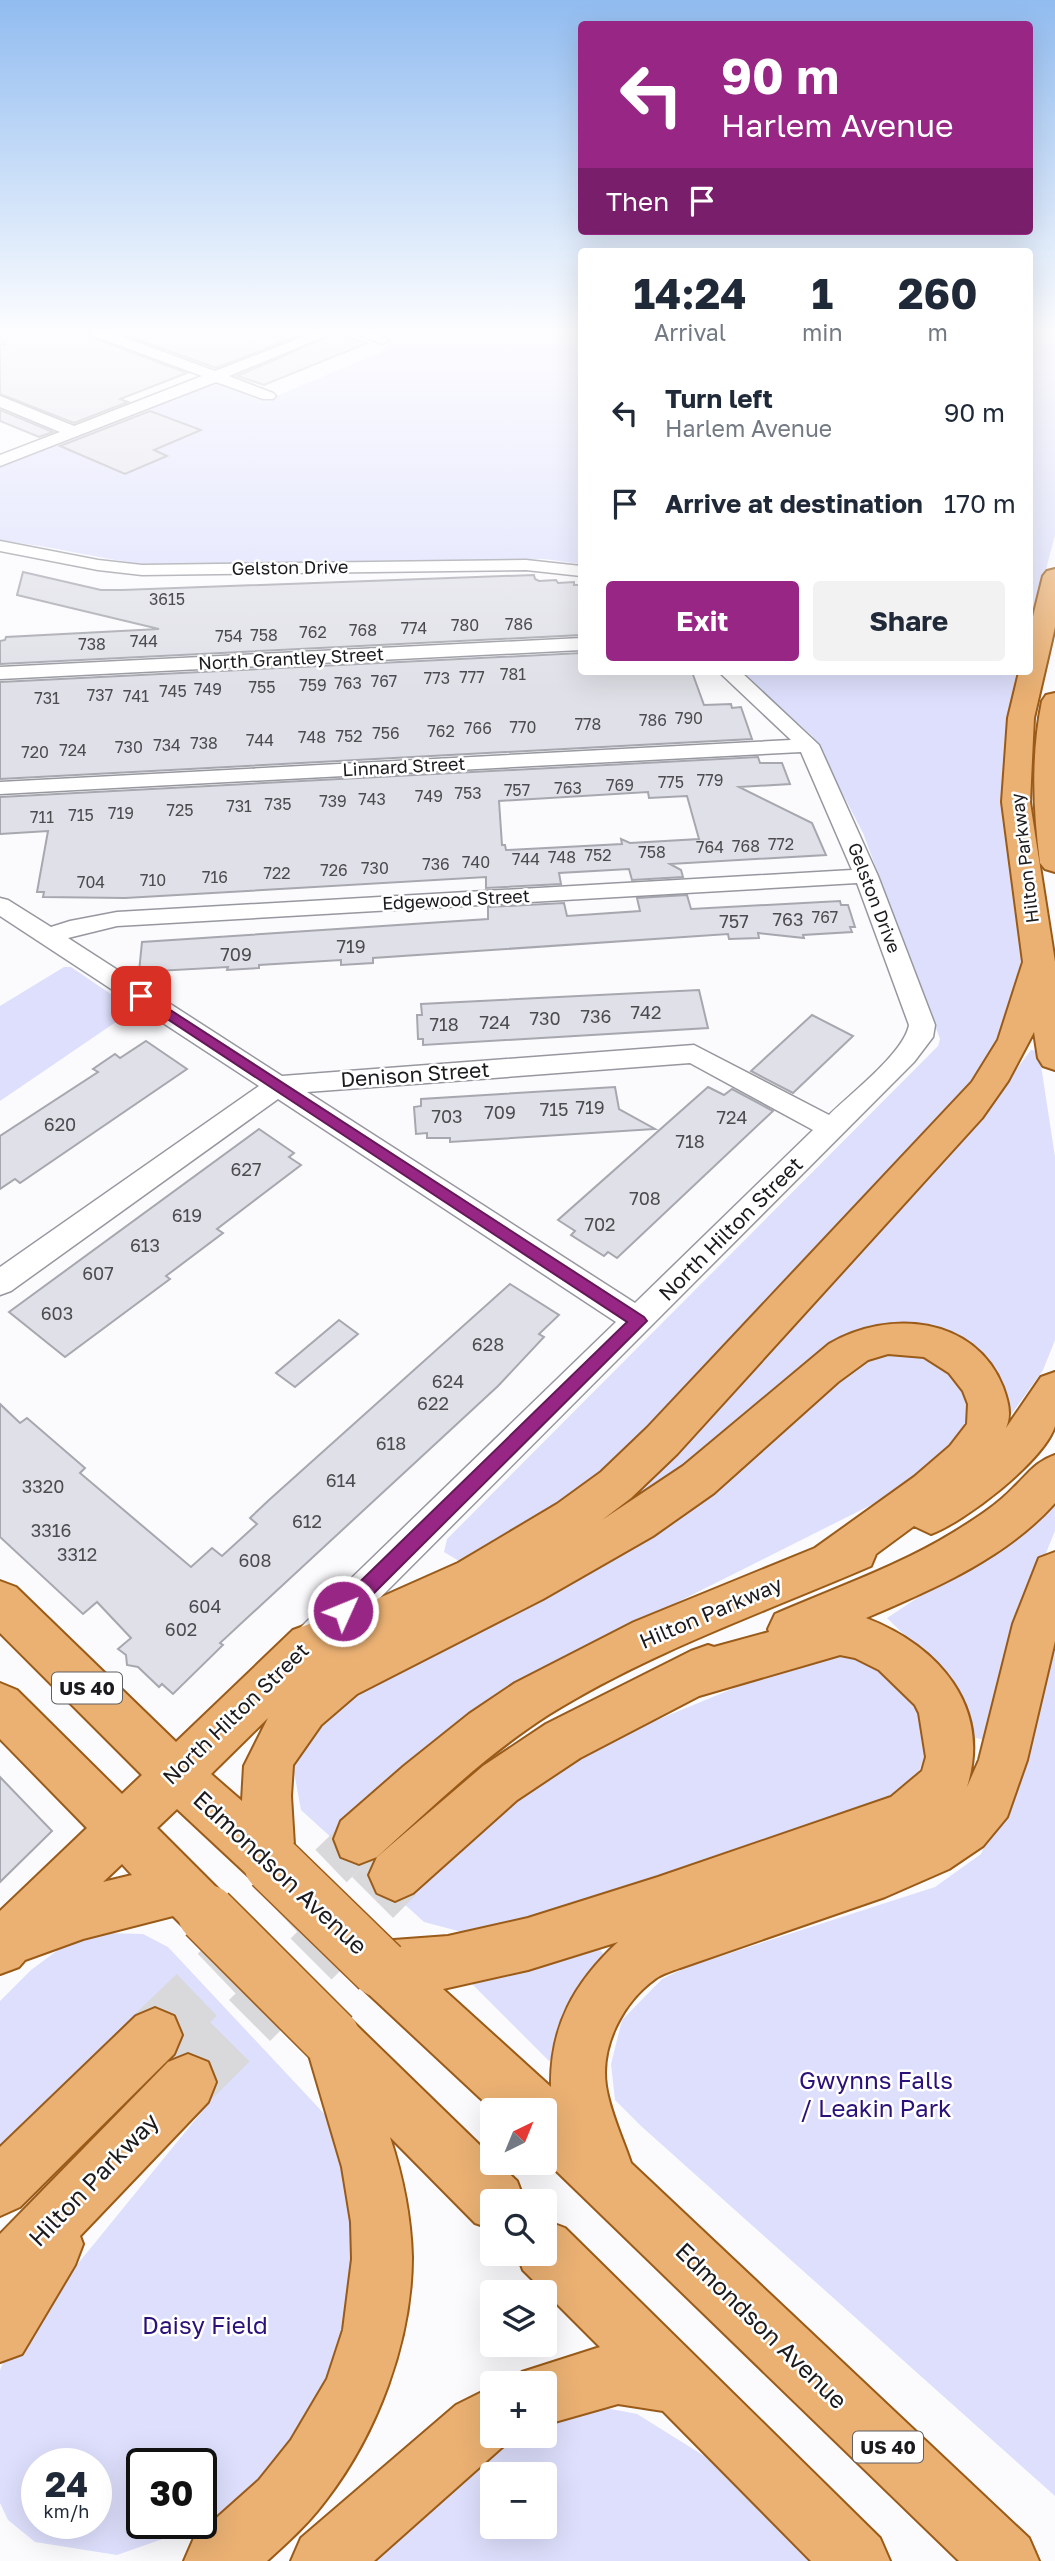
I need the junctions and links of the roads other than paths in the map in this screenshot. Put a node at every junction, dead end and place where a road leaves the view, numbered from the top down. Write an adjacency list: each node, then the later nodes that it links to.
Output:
1 (22, 453): 2 (street)
2 (0, 461)
3 (0, 546): 4 (street, Gelston Drive)
4 (578, 571)
5 (1053, 586): 7 (main road, Hilton Parkway)
6 (578, 644): 8 (street, North Grantley Street)
7 (1033, 663)
8 (0, 673)
9 (732, 675): 12 (street, Gelston Drive)
10 (1030, 675): 18 (main road, Hilton Parkway)
11 (1055, 701): 14 (main road, Hilton Parkway)
12 (809, 745): 13 (street, Linnard Street); 15 (street, Gelston Drive)
13 (0, 788)
14 (1055, 863)
15 (866, 876): 17 (street, Edgewood Street); 21 (street, Gelston Drive)
16 (0, 905): 17 (street)
17 (49, 937): 20 (street)
18 (1039, 962): 19 (main road, Hilton Parkway); 29 (main road)
19 (1055, 1058)
20 (279, 1085): 21 (street, Denison Street); 22 (street); 23 (street)
21 (832, 1128): 23 (street, North Hilton Street)
22 (0, 1283)
23 (639, 1321): 29 (street, North Hilton Street)
24 (1055, 1389): 26 (main road, Hilton Parkway)
25 (1055, 1473): 30 (main road)
26 (831, 1562): 34 (main road, Hilton Parkway); 35 (main road)
27 (1055, 1572): 45 (main road)
28 (0, 1602): 32 (main road, Edmondson Avenue / US 40)
29 (309, 1644): 32 (main road, North Hilton Street)
30 (684, 1678): 36 (main road); 39 (main road)
31 (0, 1706): 33 (main road)
32 (175, 1774): 33 (main road, North Hilton Street); 35 (main road, Edmondson Avenue / US 40)
33 (122, 1826): 37 (main road); 38 (main road, North Hilton Street)
34 (359, 1839)
35 (270, 1861): 39 (main road, Edmondson Avenue / US 40, bridge)
36 (394, 1875)
37 (194, 1901): 38 (main road); 41 (main road, bridge)
38 (4, 1944)
39 (380, 1968): 43 (main road, Edmondson Avenue / US 40)
40 (155, 2035): 47 (main road)
41 (331, 2038): 48 (main road); 55 (main road)
42 (188, 2082): 46 (main road, Hilton Parkway)
43 (521, 2098)
44 (557, 2132): 45 (main road, Edmondson Avenue / US 40)
45 (607, 2178): 58 (main road, Edmondson Avenue / US 40)
46 (92, 2184): 50 (main road, Hilton Parkway); 51 (main road)
47 (0, 2187)
48 (483, 2189)
49 (557, 2262): 53 (main road)
50 (0, 2277)
51 (0, 2332)
52 (557, 2390): 53 (main road)
53 (701, 2404): 57 (main road)
54 (480, 2426): 56 (main road)
55 (218, 2561)
56 (324, 2561)
57 (857, 2561)
58 (1006, 2561)

